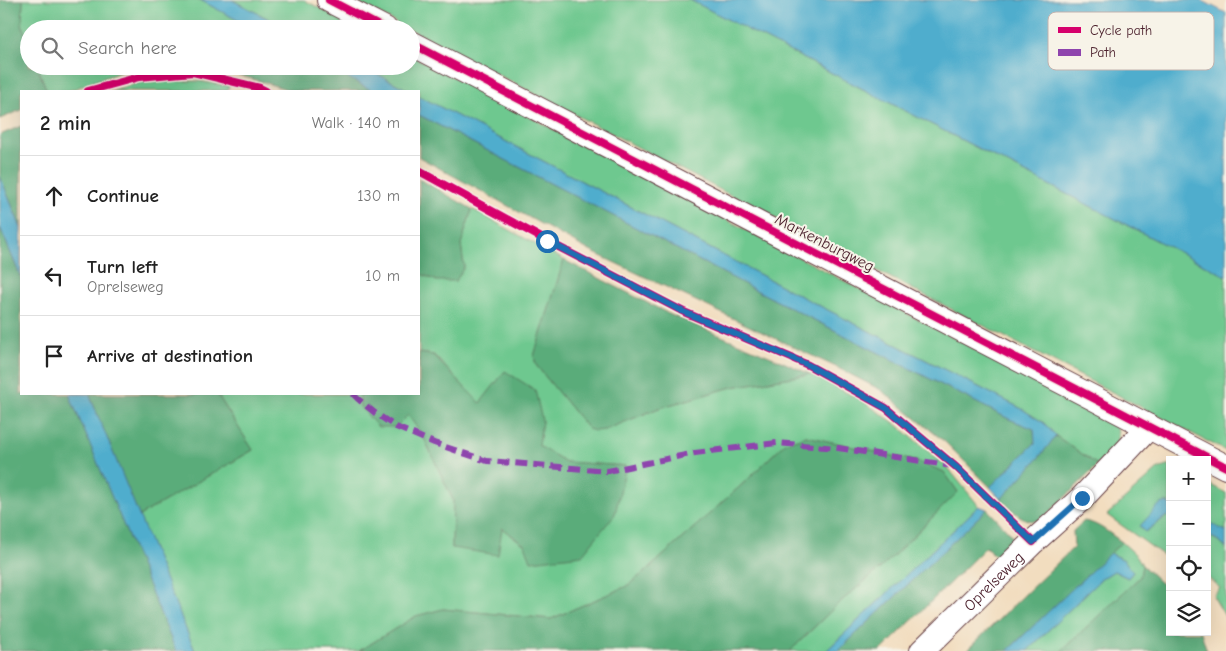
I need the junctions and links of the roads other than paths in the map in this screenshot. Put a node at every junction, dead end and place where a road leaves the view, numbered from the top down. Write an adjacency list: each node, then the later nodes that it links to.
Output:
1 (329, 0): 2 (street)
2 (367, 20)
3 (420, 48): 4 (street, Markenburgweg)
4 (1149, 427): 5 (street, Markenburgweg); 6 (street, Oprelseweg)
5 (1226, 467)
6 (922, 651)

